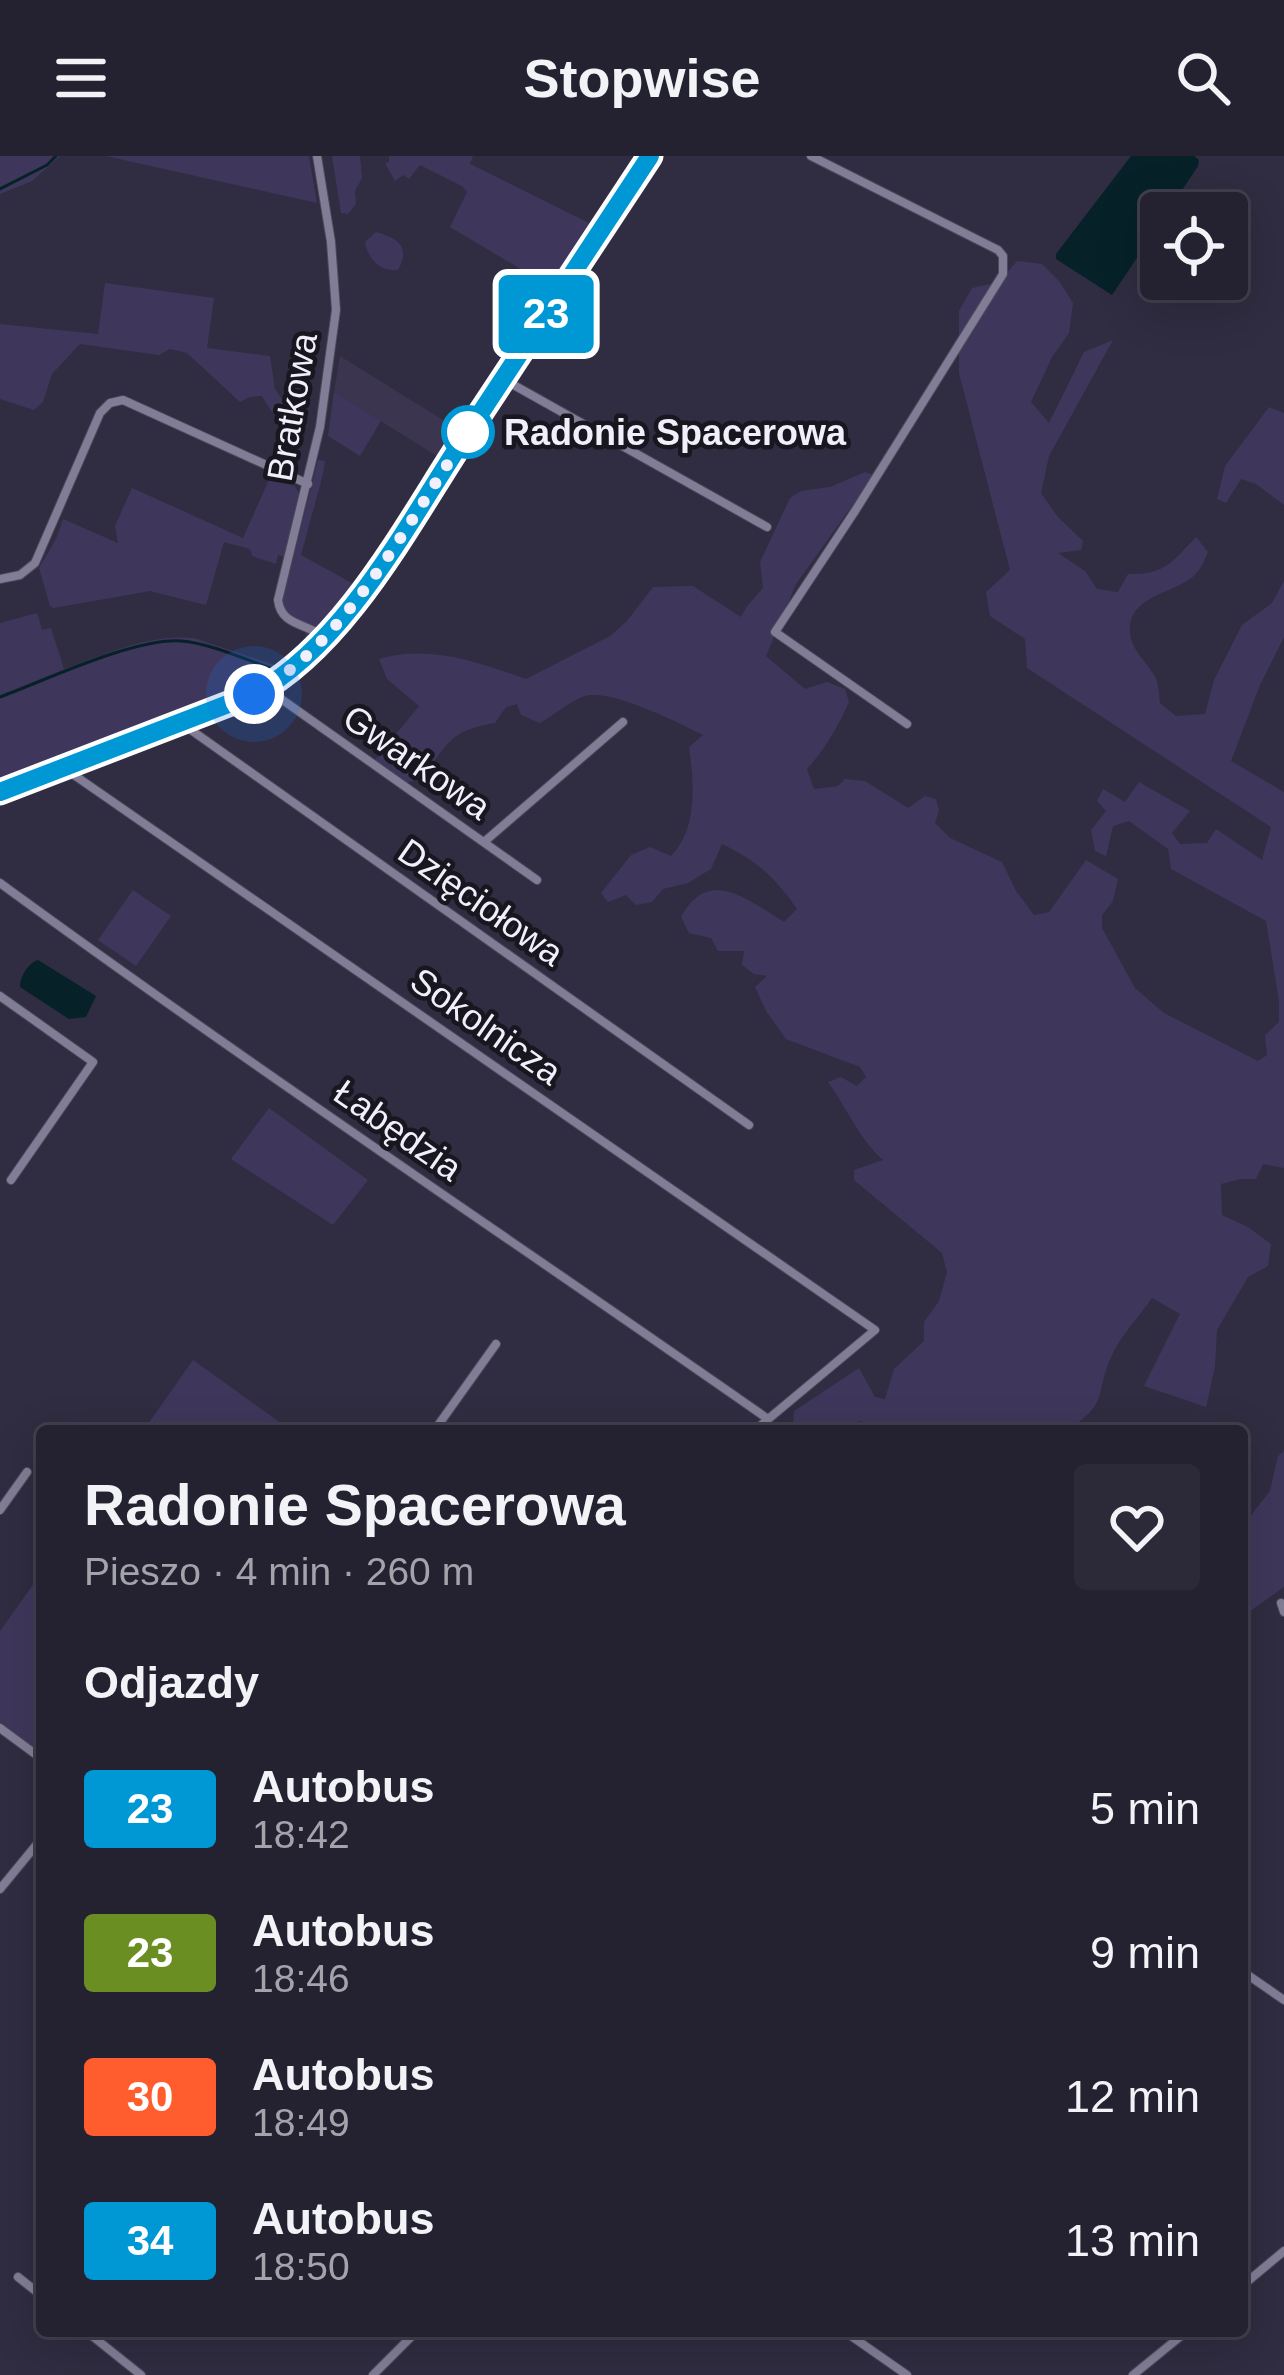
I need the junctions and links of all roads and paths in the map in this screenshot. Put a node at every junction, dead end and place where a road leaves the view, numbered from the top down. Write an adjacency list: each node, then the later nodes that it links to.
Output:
1 (316, 156): 5 (street, Bratkowa)
2 (650, 156): 4 (street)
3 (811, 156): 12 (street)
4 (503, 380): 6 (street); 8 (street)
5 (308, 484): 7 (street); 8 (street, Bratkowa)
6 (767, 527)
7 (0, 579)
8 (325, 638): 9 (street)
9 (268, 686): 10 (street); 15 (street, Gwarkowa)
10 (185, 721): 13 (street); 19 (street, Dzięciołowa)
11 (623, 722): 15 (street)
12 (907, 724)
13 (69, 766): 14 (street); 22 (street, Sokolnicza)
14 (0, 792)
15 (484, 842): 16 (street, Gwarkowa)
16 (537, 880)
17 (0, 883): 22 (street, Łabędzia)
18 (0, 996): 20 (street)
19 (749, 1125)
20 (11, 1180)
21 (496, 1344): 23 (street)
22 (768, 1419): 24 (street)
23 (438, 1425)
24 (761, 1425)
25 (26, 1472): 26 (street)
26 (0, 1510)
27 (0, 1728): 28 (street)
28 (36, 1755)
29 (36, 1845): 30 (street)
30 (0, 1889)
31 (1248, 1975): 32 (street)
32 (1284, 2000)
33 (1284, 2251): 35 (street)
34 (18, 2277): 36 (street)
35 (1248, 2281)
36 (36, 2291)
37 (94, 2337): 41 (street)
38 (411, 2337): 42 (street)
39 (853, 2337): 43 (street)
40 (1180, 2337): 44 (street)
41 (141, 2375)
42 (373, 2375)
43 (908, 2375)
44 (1133, 2375)

